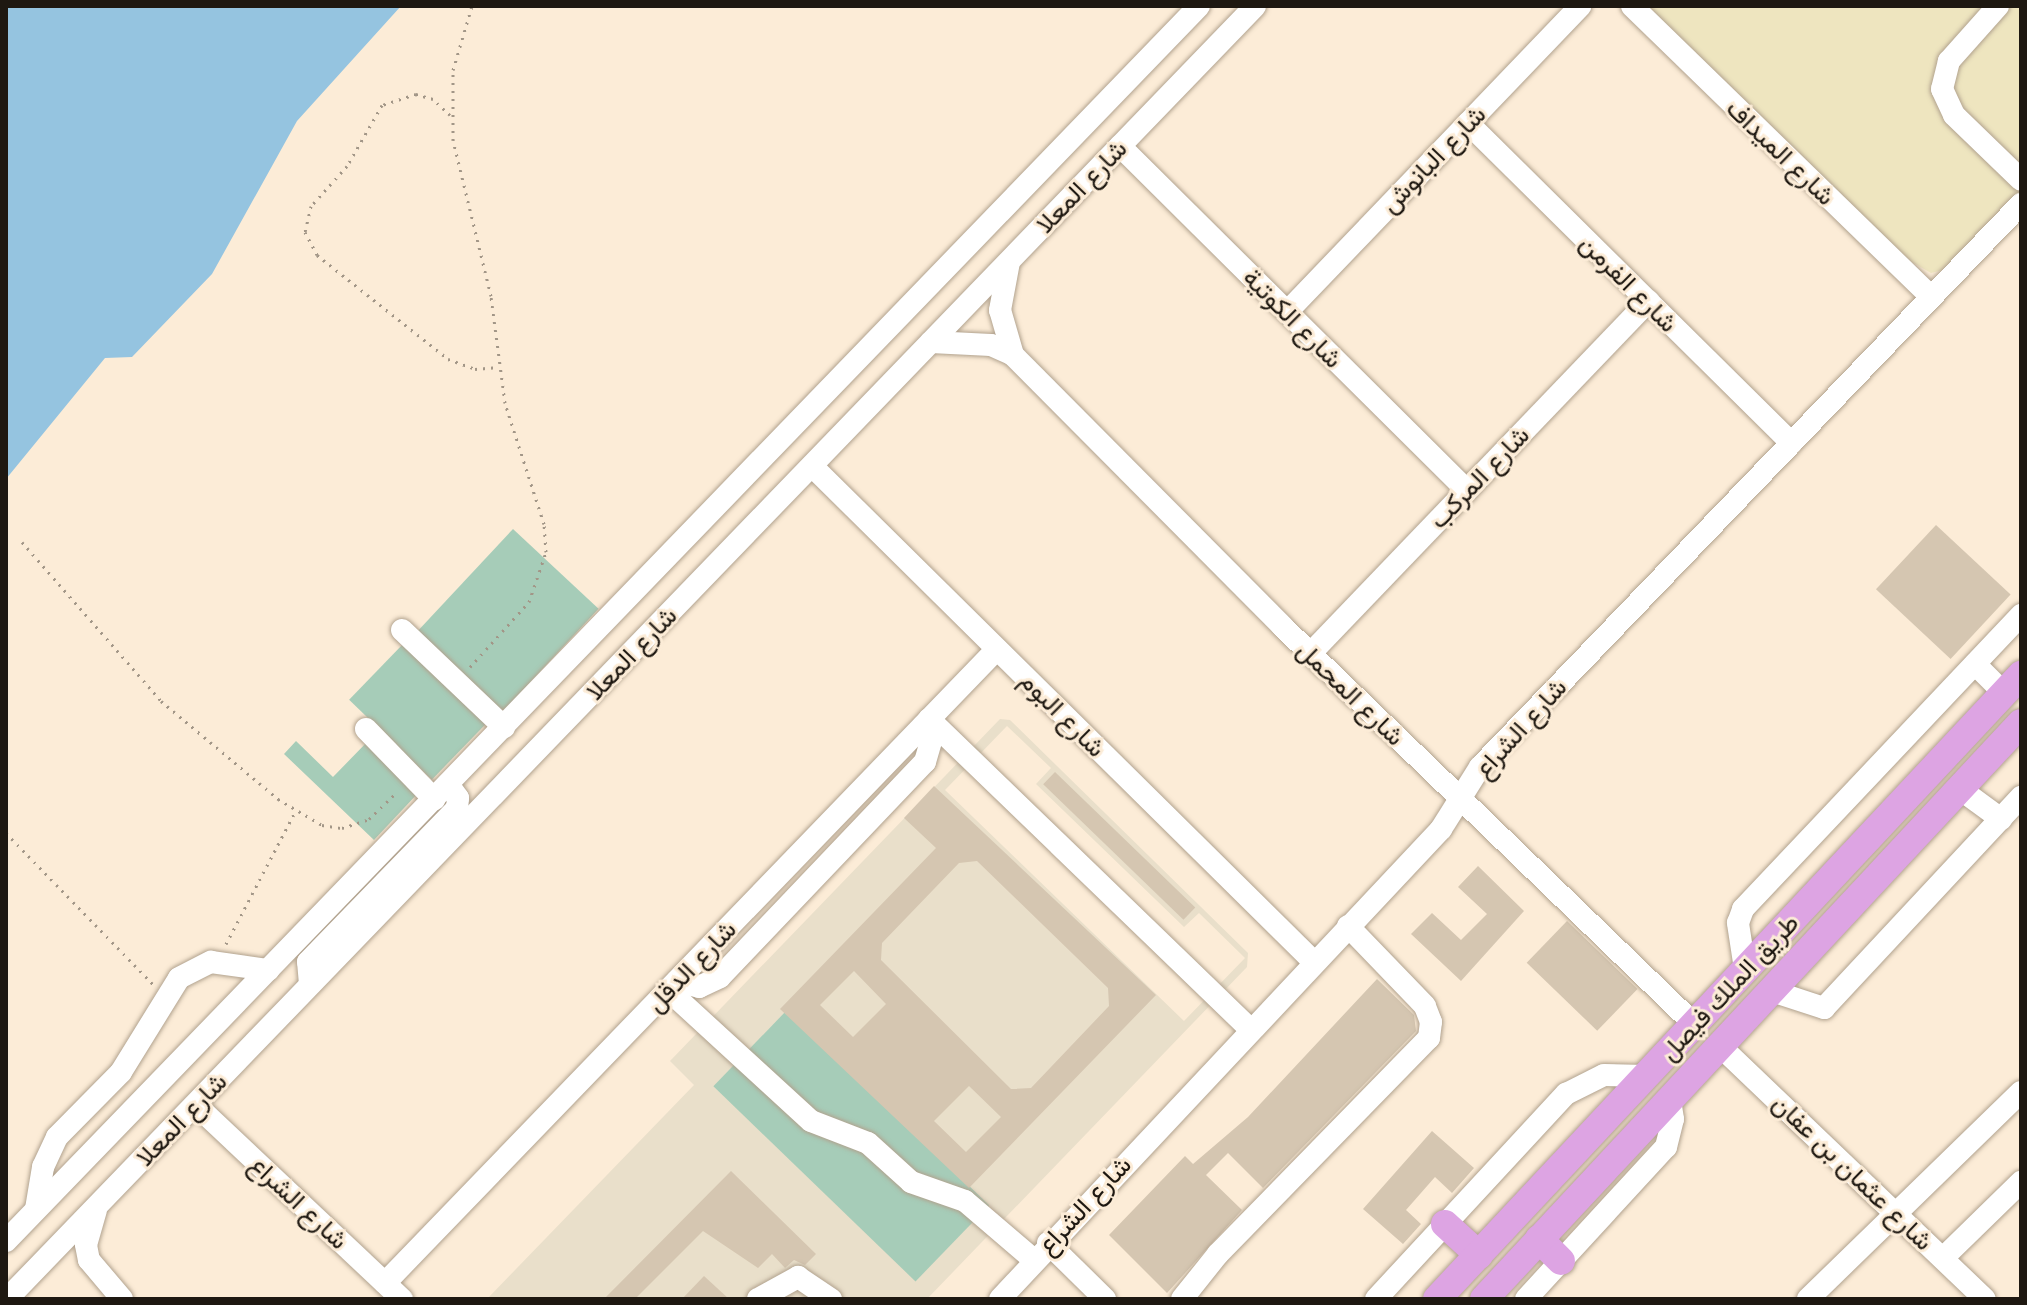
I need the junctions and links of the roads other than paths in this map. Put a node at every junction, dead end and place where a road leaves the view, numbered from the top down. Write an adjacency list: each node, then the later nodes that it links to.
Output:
1 (1199, 6): 27 (street, شارع المعلا)
2 (1255, 6): 7 (street, شارع المعلا)
3 (1580, 6): 6 (street, شارع البانوش)
4 (1632, 6): 11 (street, شارع الميداف)
5 (1998, 6): 8 (street)
6 (1468, 123): 12 (street, شارع الفرمن); 13 (street, شارع البانوش)
7 (1120, 146): 10 (street, شارع المعلا); 13 (street, شارع الكوتية)
8 (2021, 180)
9 (2021, 204): 11 (street, شارع الشراع)
10 (1009, 262): 14 (street, شارع المعلا); 15 (street, شارع المحمل)
11 (1931, 297): 16 (street, شارع الشراع)
12 (1648, 301): 16 (street, شارع الفرمن); 18 (street, شارع المركب)
13 (1287, 312): 18 (street, شارع الكوتية)
14 (931, 342): 15 (street, شارع المحمل); 17 (street, شارع المعلا)
15 (1013, 355): 22 (street, شارع المحمل)
16 (1791, 443): 32 (street, شارع الشراع)
17 (812, 466): 21 (street, شارع البوم); 42 (street, شارع المعلا)
18 (1467, 490): 22 (street, شارع المركب)
19 (2021, 615): 23 (street)
20 (402, 630): 27 (street)
21 (997, 649): 25 (street, شارع الدقل); 39 (street, شارع البوم)
22 (1310, 654): 32 (street, شارع المحمل)
23 (1975, 664): 24 (street); 40 (street)
24 (2012, 684): 36 (main road, طريق الملك فيصل)
25 (926, 723): 34 (street, شارع الدقل); 35 (street); 46 (street)
26 (2021, 723): 29 (main road, طريق الملك فيصل)
27 (504, 727): 30 (street, شارع المعلا)
28 (366, 729): 30 (street)
29 (1960, 789): 33 (street); 38 (main road, طريق الملك فيصل)
30 (441, 791): 41 (street, شارع المعلا); 42 (street)
31 (2021, 797): 33 (street)
32 (1462, 800): 37 (street, شارع الشراع); 45 (street, شارع المحمل)
33 (2001, 819): 44 (street)
34 (799, 854): 35 (street); 43 (street, شارع الدقل)
35 (820, 872): 43 (street)
36 (1811, 899): 38 (main road); 40 (main road, طريق الملك فيصل)
37 (1348, 926): 39 (street, شارع الشراع); 71 (street)
38 (1831, 927): 44 (main road, طريق الملك فيصل)
39 (1314, 962): 46 (street, شارع الشراع)
40 (1745, 969): 45 (main road, طريق الملك فيصل)
41 (268, 970): 54 (street, شارع المعلا); 54 (street)
42 (310, 984): 51 (street, شارع المعلا)
43 (673, 985): 59 (street); 63 (street, شارع الدقل)
44 (1772, 991): 47 (main road, طريق الملك فيصل)
45 (1694, 1024): 48 (main road, طريق الملك فيصل)
46 (1250, 1029): 59 (street, شارع الشراع)
47 (1720, 1046): 50 (main road, طريق الملك فيصل); 55 (street, شارع عثمان بن عفان)
48 (1646, 1076): 56 (street); 60 (main road, طريق الملك فيصل)
49 (2021, 1092): 55 (street)
50 (1670, 1100): 57 (main road, طريق الملك فيصل); 62 (street)
51 (196, 1105): 53 (street, شارع المعلا); 63 (street, شارع الشراع)
52 (2021, 1182): 61 (street)
53 (97, 1206): 64 (street, شارع المعلا); 65 (street)
54 (36, 1209): 58 (street, شارع المعلا)
55 (1894, 1212): 61 (street, شارع عثمان بن عفان); 76 (street)
56 (1445, 1224): 60 (main road); 72 (street)
57 (1539, 1239): 62 (main road); 74 (main road, طريق الملك فيصل)
58 (6, 1241)
59 (1041, 1251): 69 (street, شارع الشراع); 70 (street)
60 (1479, 1255): 73 (main road, طريق الملك فيصل)
61 (1943, 1258): 77 (street, شارع عثمان بن عفان)
62 (1561, 1261): 75 (street)
63 (385, 1283): 66 (street, شارع الشراع)
64 (7, 1299)
65 (122, 1299)
66 (402, 1299)
67 (758, 1299): 68 (street)
68 (831, 1299)
69 (1000, 1299)
70 (1105, 1299)
71 (1182, 1299)
72 (1376, 1299)
73 (1437, 1299)
74 (1484, 1299)
75 (1526, 1299)
76 (1808, 1299)
77 (1985, 1299)

